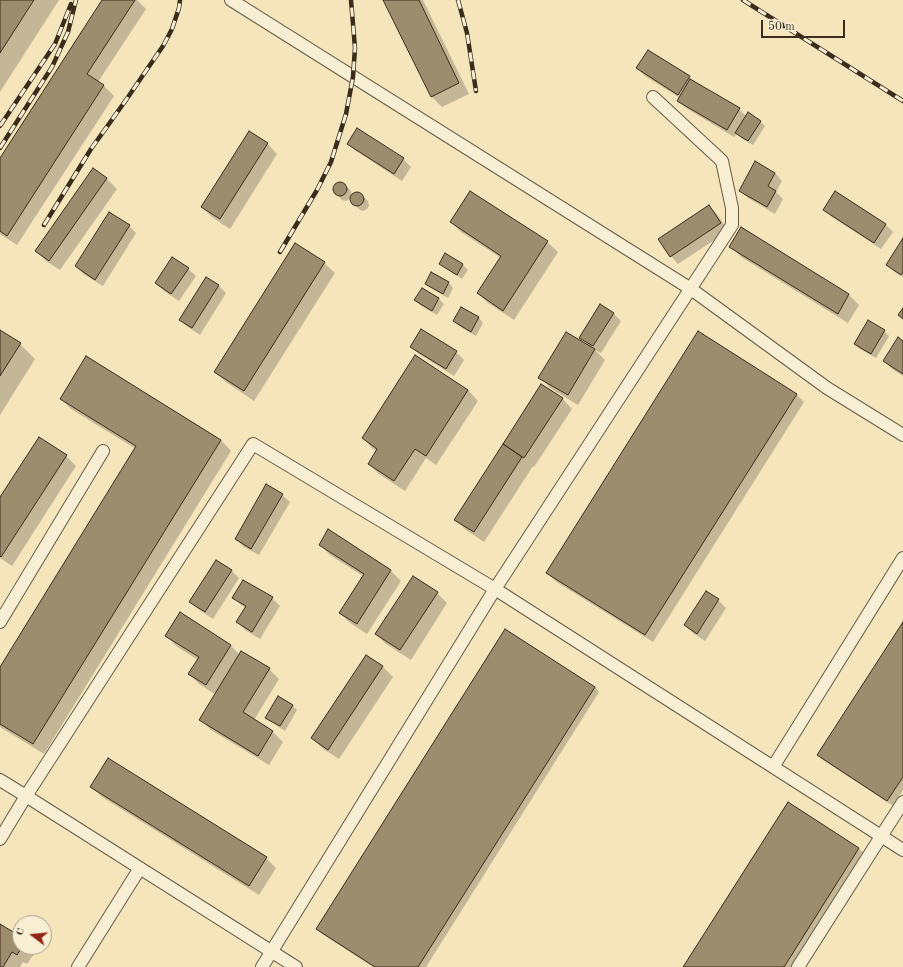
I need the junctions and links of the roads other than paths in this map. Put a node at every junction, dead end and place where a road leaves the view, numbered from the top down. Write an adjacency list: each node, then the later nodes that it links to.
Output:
1 (231, 0): 3 (lane)
2 (653, 97): 3 (lane)
3 (691, 290): 4 (lane); 7 (lane)
4 (903, 435)
5 (103, 451): 8 (lane)
6 (903, 558): 9 (lane)
7 (495, 589): 9 (lane); 11 (lane); 17 (lane)
8 (0, 622)
9 (773, 766): 13 (lane)
10 (0, 780): 11 (lane)
11 (26, 796): 14 (lane); 16 (lane)
12 (903, 802): 13 (lane)
13 (881, 836): 15 (lane); 21 (lane)
14 (0, 839)
15 (903, 850)
16 (140, 868): 17 (lane); 18 (lane)
17 (272, 952): 19 (lane); 20 (lane)
18 (78, 967)
19 (262, 967)
20 (296, 967)
21 (798, 967)

